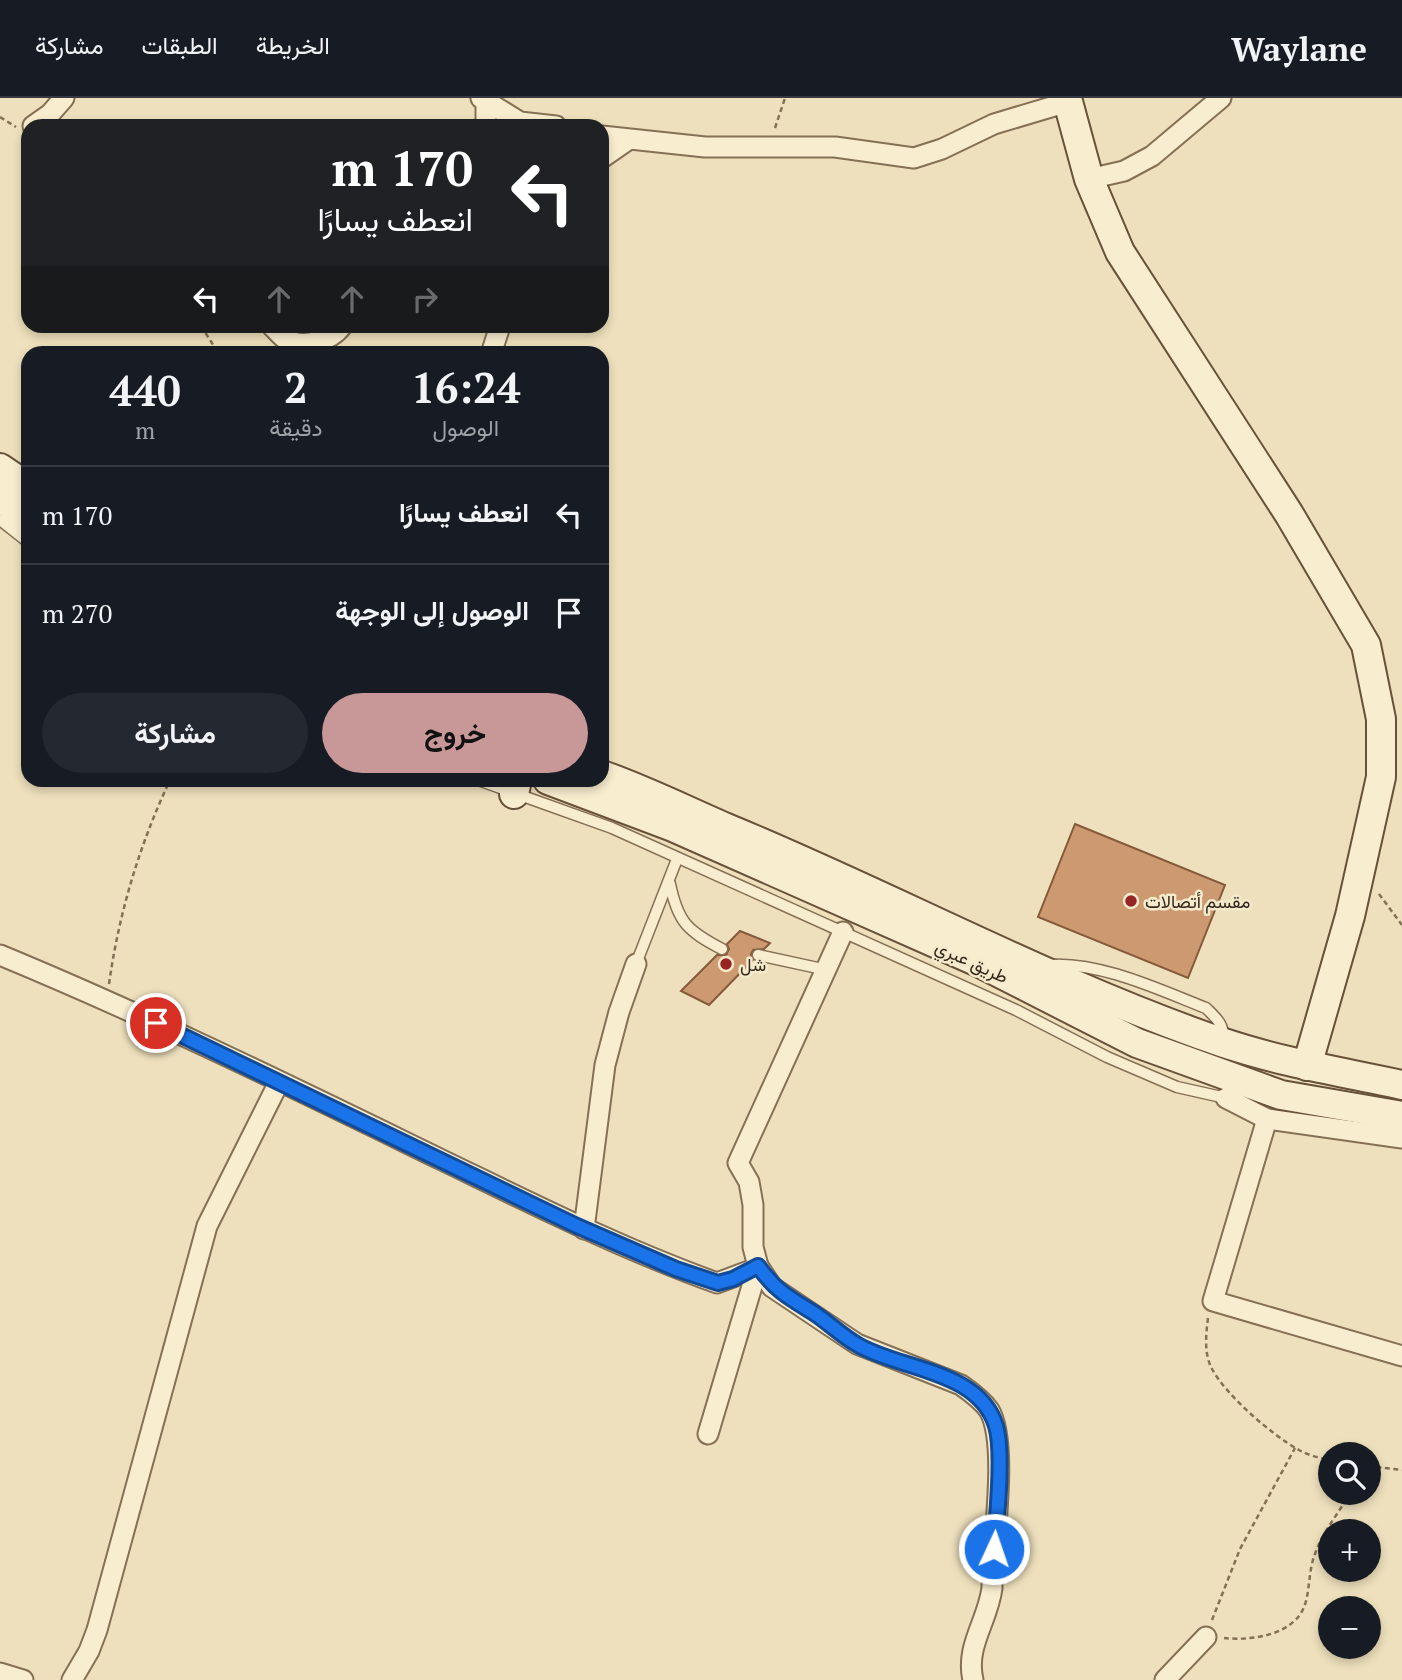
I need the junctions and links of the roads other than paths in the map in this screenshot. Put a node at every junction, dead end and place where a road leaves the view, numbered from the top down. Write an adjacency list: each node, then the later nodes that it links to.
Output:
1 (64, 98): 5 (street)
2 (1221, 98): 11 (street)
3 (1067, 100): 9 (street); 11 (main road)
4 (484, 101): 6 (street); 7 (street)
5 (40, 119)
6 (485, 119)
7 (515, 119)
8 (609, 137): 9 (street)
9 (628, 140): 10 (street)
10 (609, 153)
11 (1089, 179): 33 (main road)
12 (279, 333): 13 (street)
13 (336, 333)
14 (0, 468): 15 (main road)
15 (21, 482)
16 (0, 498): 17 (main road)
17 (21, 514)
18 (0, 520): 19 (lane)
19 (21, 536)
20 (609, 778): 32 (main road, طريق عبري)
21 (515, 787): 23 (lane)
22 (567, 787): 31 (main road, طريق عبري)
23 (677, 859): 24 (lane); 25 (lane)
24 (670, 884): 26 (lane); 29 (lane)
25 (843, 932): 30 (street); 36 (lane)
26 (722, 949)
27 (0, 955): 34 (street)
28 (758, 955): 30 (lane)
29 (636, 964): 39 (street)
30 (827, 970): 40 (street)
31 (1137, 1043): 32 (main road); 38 (main road, طريق عبري)
32 (1223, 1043): 33 (main road, طريق عبري)
33 (1307, 1066): 35 (main road, طريق عبري)
34 (279, 1082): 39 (street); 46 (street)
35 (1402, 1085)
36 (1226, 1098): 37 (street)
37 (1267, 1119): 38 (street); 41 (street)
38 (1401, 1119)
39 (584, 1229): 40 (street)
40 (757, 1267): 42 (street); 47 (street)
41 (1402, 1356)
42 (708, 1434)
43 (1206, 1637): 48 (street)
44 (0, 1673): 45 (street)
45 (23, 1680)
46 (72, 1680)
47 (973, 1680)
48 (1165, 1680)

